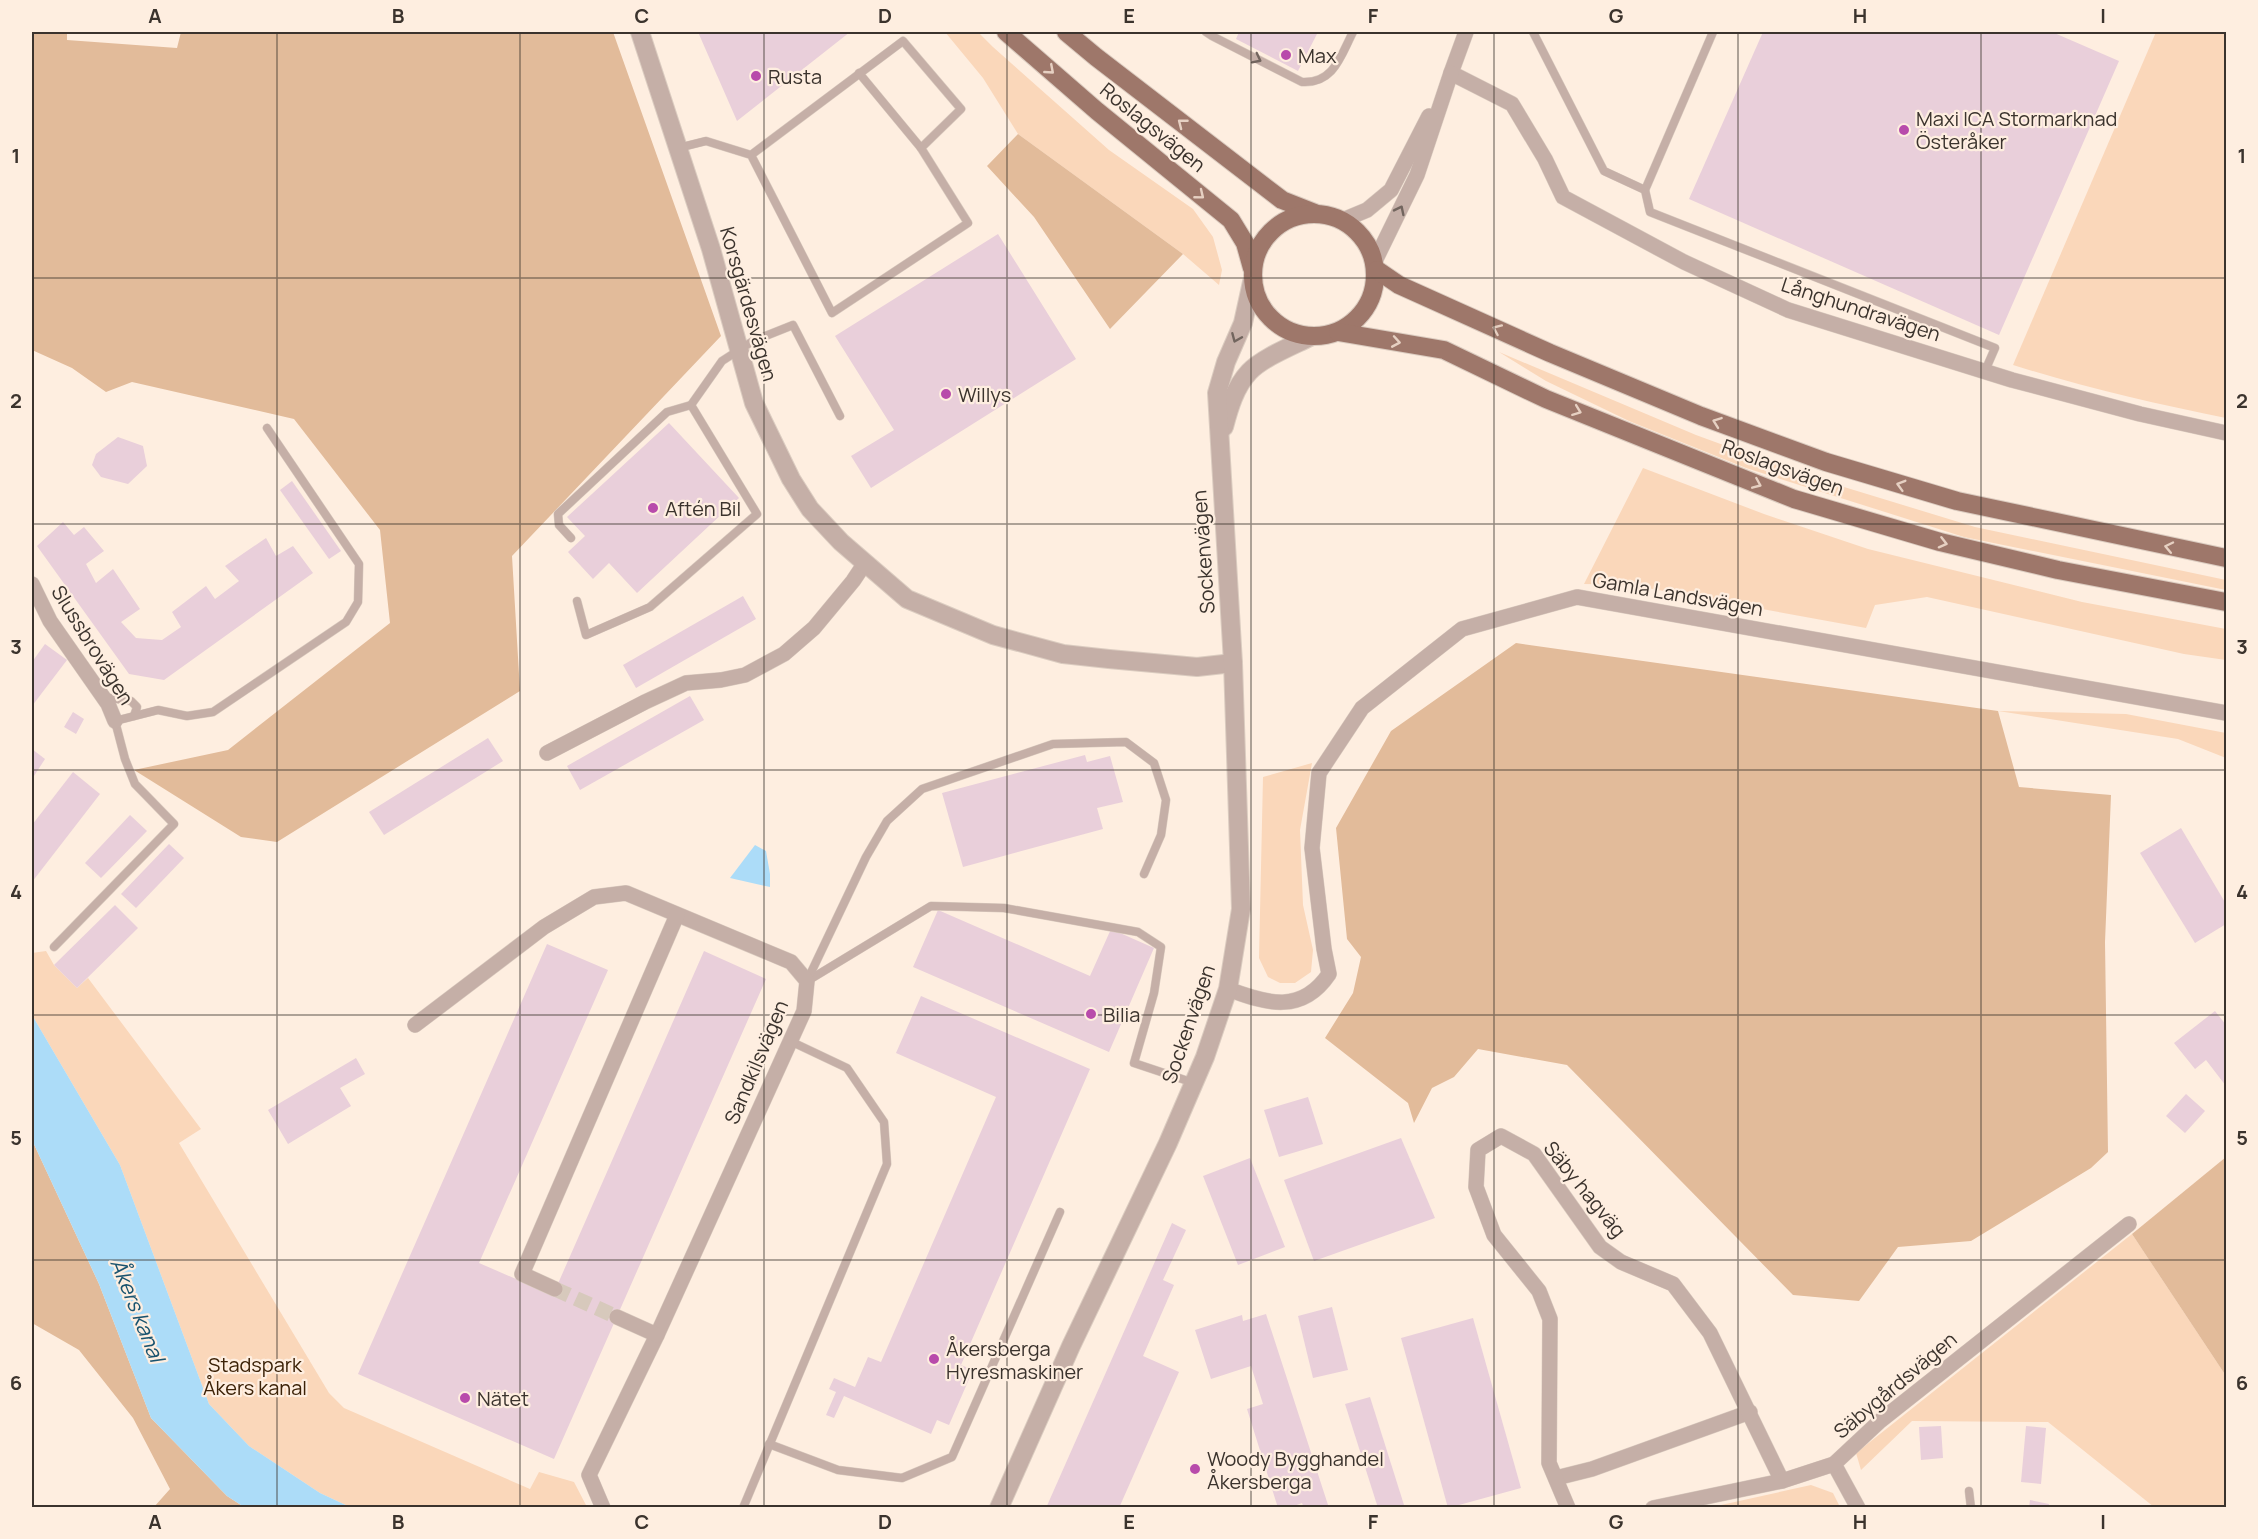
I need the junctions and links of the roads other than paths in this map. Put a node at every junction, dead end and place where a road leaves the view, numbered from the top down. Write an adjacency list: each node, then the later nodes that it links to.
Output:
1 (640, 32): 11 (street, Korsgärdesvägen)
2 (1006, 32): 18 (main road, Roslagsvägen, one-way to 18)
3 (1066, 32): 15 (main road, Roslagsvägen, one-way to 3)
4 (1206, 32): 5 (lane, one-way to 5)
5 (1353, 32)
6 (1466, 32): 9 (street)
7 (1533, 32): 14 (lane)
8 (1713, 32): 14 (lane)
9 (1451, 73): 16 (street); 17 (street, one-way to 9); 22 (street, Långhundravägen)
10 (859, 74): 12 (lane); 12 (lane); 13 (lane)
11 (678, 148): 13 (lane); 21 (street, Korsgärdesvägen)
12 (921, 148): 13 (lane)
13 (751, 155)
14 (1645, 190): 22 (lane)
15 (1316, 213): 16 (main road); 18 (main road)
16 (1342, 220): 17 (main road)
17 (1375, 266): 19 (main road); 29 (main road, Roslagsvägen, one-way to 17)
18 (1252, 276): 20 (main road); 27 (street, Sockenvägen, one-way to 27)
19 (1338, 332): 20 (main road); 33 (main road, Roslagsvägen, one-way to 33)
20 (1310, 337): 27 (street, Sockenvägen)
21 (738, 349): 23 (lane); 24 (lane); 30 (street, Korsgärdesvägen)
22 (1985, 371): 26 (street, Långhundravägen)
23 (691, 405): 28 (lane); 32 (lane)
24 (840, 416)
25 (267, 428): 37 (lane)
26 (2226, 433)
27 (1219, 444): 34 (street, Sockenvägen)
28 (571, 538)
29 (2226, 558)
30 (865, 562): 34 (street, Korsgärdesvägen); 39 (street)
31 (32, 584): 35 (street, Slussbrovägen)
32 (577, 601)
33 (2226, 602)
34 (1233, 663): 44 (street, Sockenvägen)
35 (103, 697): 37 (lane); 38 (street, Slussbrovägen)
36 (2226, 713): 44 (street, Gamla Landsvägen)
37 (135, 716): 38 (lane)
38 (115, 721): 42 (lane, Slussbrovägen)
39 (548, 753)
40 (1144, 874): 43 (lane)
41 (677, 915): 43 (street, Sandkilsvägen); 45 (street, Sandkilsvägen); 50 (street)
42 (54, 947)
43 (807, 981): 46 (street, Sandkilsvägen); 47 (lane)
44 (1228, 989): 47 (street, Sockenvägen)
45 (415, 1026)
46 (790, 1041): 52 (street, Sandkilsvägen); 54 (lane)
47 (1194, 1083): 61 (street, Sockenvägen)
48 (1060, 1212): 54 (lane)
49 (2129, 1224): 55 (street, Säbygårdsvägen)
50 (555, 1289)
51 (617, 1317): 52 (street)
52 (657, 1335): 59 (street, Sandkilsvägen)
53 (1750, 1412): 56 (street); 56 (street, Säby hagväg); 57 (street, Säby hagväg)
54 (770, 1444): 60 (lane)
55 (1834, 1464): 57 (street, Säbygårdsvägen); 64 (street)
56 (1556, 1478): 62 (street, Säby hagväg)
57 (1782, 1481): 63 (street, Säbygårdsvägen)
58 (1969, 1491): 65 (lane)
59 (603, 1508)
60 (743, 1508)
61 (999, 1508)
62 (1568, 1508)
63 (1653, 1508)
64 (1858, 1508)
65 (1971, 1508)

